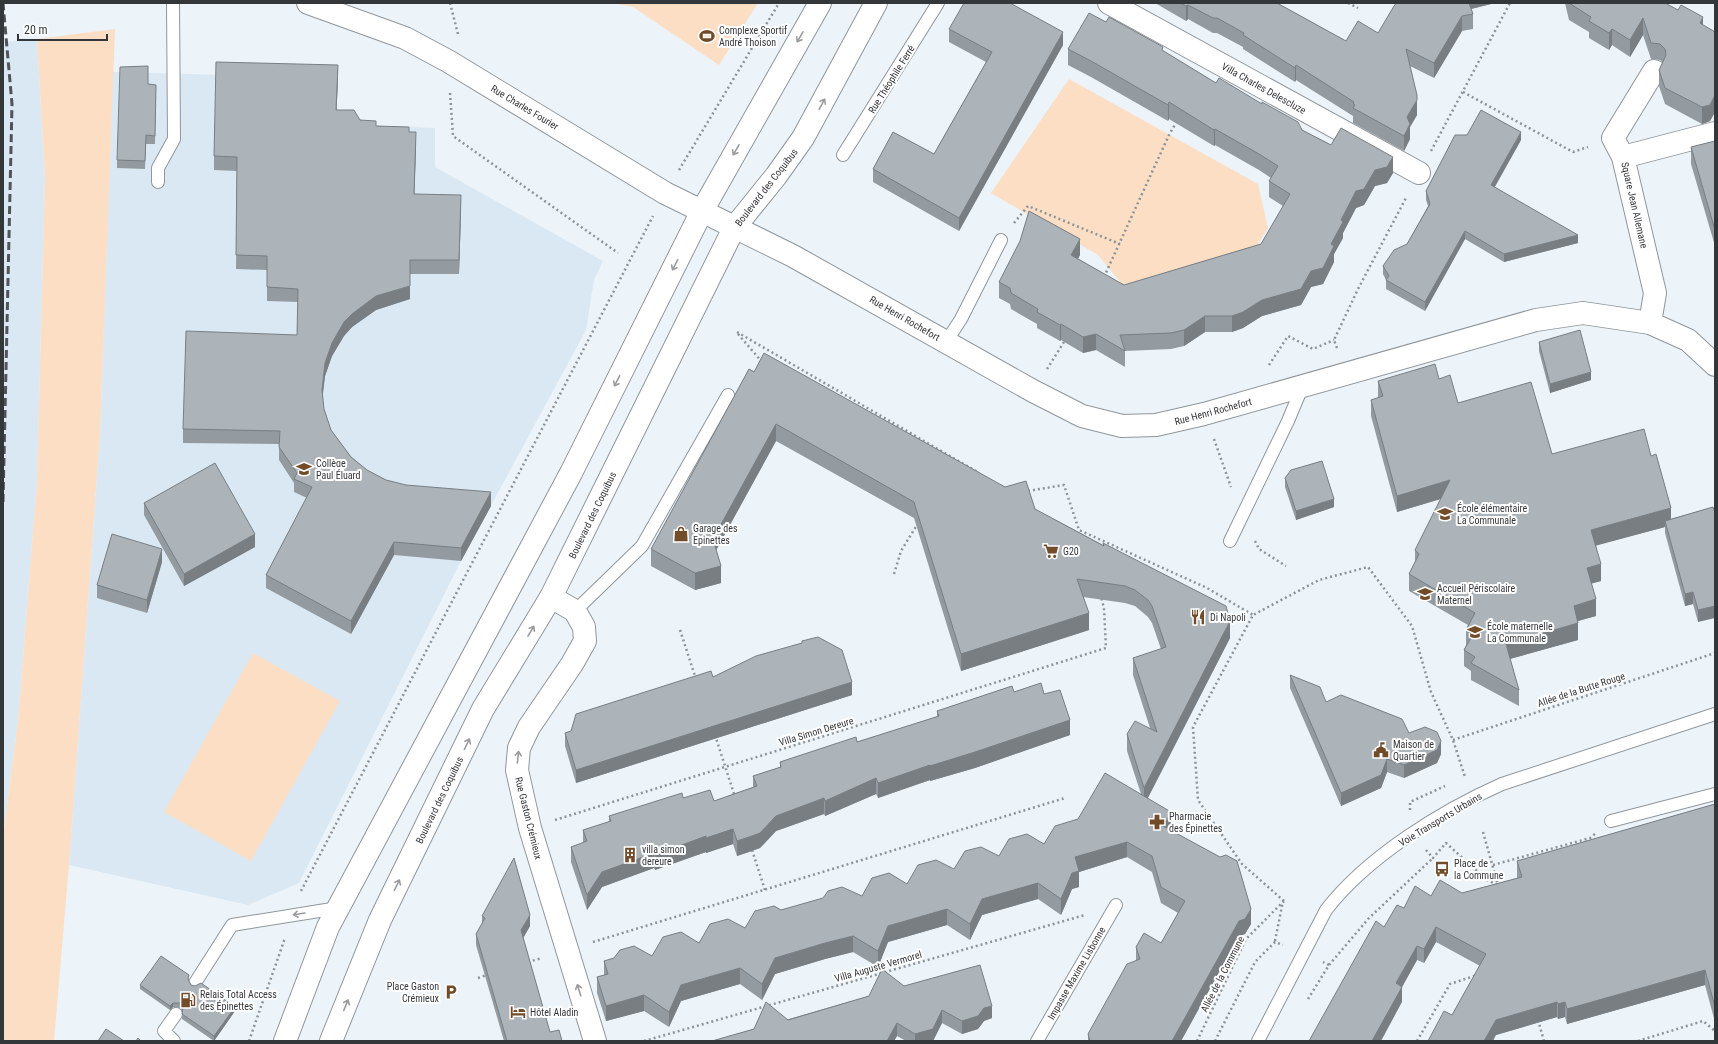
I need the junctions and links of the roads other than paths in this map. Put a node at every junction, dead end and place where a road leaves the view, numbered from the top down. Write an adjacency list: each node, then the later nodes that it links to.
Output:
1 (174, 3): 12 (lane)
2 (308, 3): 13 (street, Rue Charles Fourier)
3 (820, 3): 13 (street, one-way to 13)
4 (876, 3): 14 (street, Boulevard des Coquibus, one-way to 4)
5 (938, 3): 10 (lane, Rue Théophile Ferré)
6 (1109, 3): 11 (street, Villa Charles Delescluze)
7 (1654, 71): 9 (street)
8 (1715, 133): 9 (street, Square Jean Allemane)
9 (1618, 148): 16 (street, Square Jean Allemane)
10 (843, 155)
11 (1419, 173)
12 (158, 182)
13 (702, 211): 14 (street, Rue Charles Fourier); 28 (street, one-way to 28)
14 (734, 228): 17 (street, Rue Henri Rochefort); 22 (street, Boulevard des Coquibus)
15 (1001, 240): 17 (lane)
16 (1650, 322): 18 (street, Rue Henri Rochefort); 19 (street, Rue Henri Rochefort)
17 (946, 342): 19 (street, Rue Henri Rochefort)
18 (1715, 365)
19 (1302, 385): 21 (lane)
20 (728, 395): 23 (lane)
21 (1230, 541)
22 (552, 597): 23 (street); 33 (street, Boulevard des Coquibus, one-way to 22)
23 (575, 611): 34 (street, Rue Gaston Crémieux, one-way to 23)
24 (1715, 714): 36 (lane, Voie Transports Urbains)
25 (1715, 794): 26 (lane)
26 (1611, 821)
27 (1116, 905): 35 (lane, Impasse Maxime Lisbonne)
28 (338, 908): 29 (lane, one-way to 29); 32 (street)
29 (195, 983)
30 (176, 1014): 31 (lane)
31 (174, 1041)
32 (286, 1041)
33 (331, 1041)
34 (594, 1041)
35 (1037, 1041)
36 (1258, 1041)

